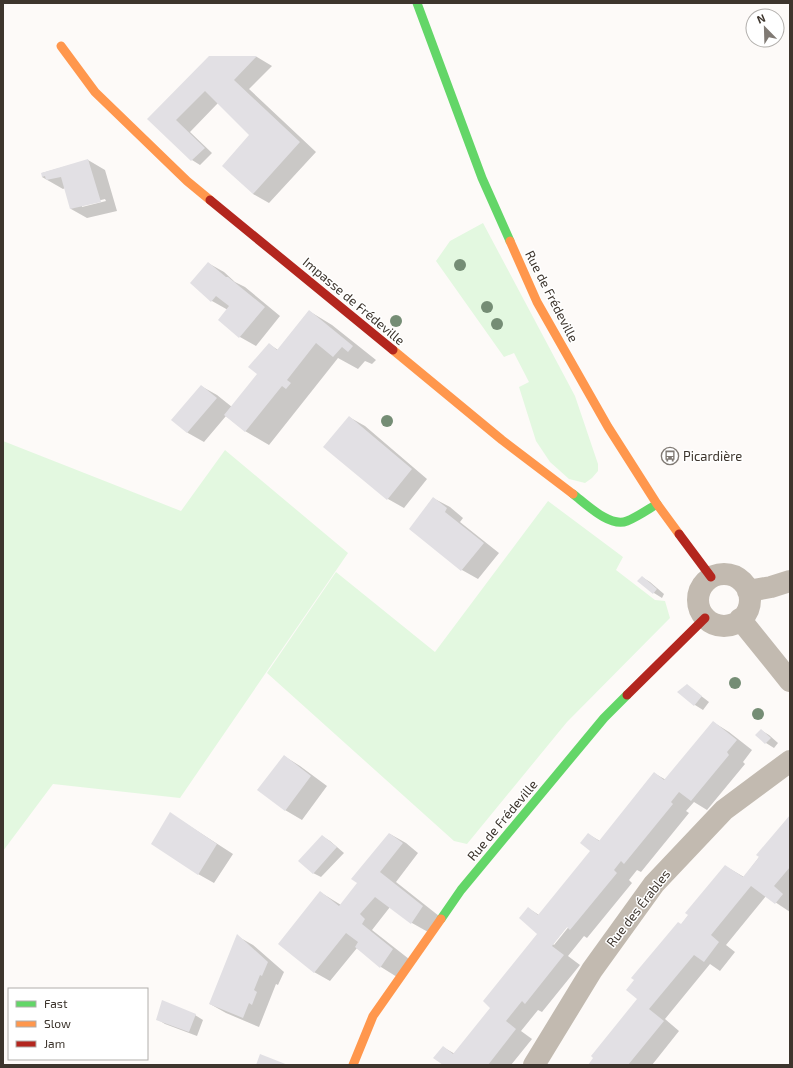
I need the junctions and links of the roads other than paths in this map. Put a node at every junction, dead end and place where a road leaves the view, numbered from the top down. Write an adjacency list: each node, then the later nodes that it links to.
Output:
1 (417, 3): 3 (street, Rue de Frédeville)
2 (61, 46): 3 (street, Impasse de Frédeville)
3 (656, 504): 4 (street, Rue de Frédeville)
4 (711, 577): 6 (street); 7 (street)
5 (790, 580): 6 (street)
6 (748, 591): 8 (street)
7 (705, 618): 8 (street); 11 (street, Rue de Frédeville)
8 (740, 619): 9 (street)
9 (790, 681)
10 (790, 761): 12 (street, Rue des Érables)
11 (353, 1065)
12 (534, 1065)

